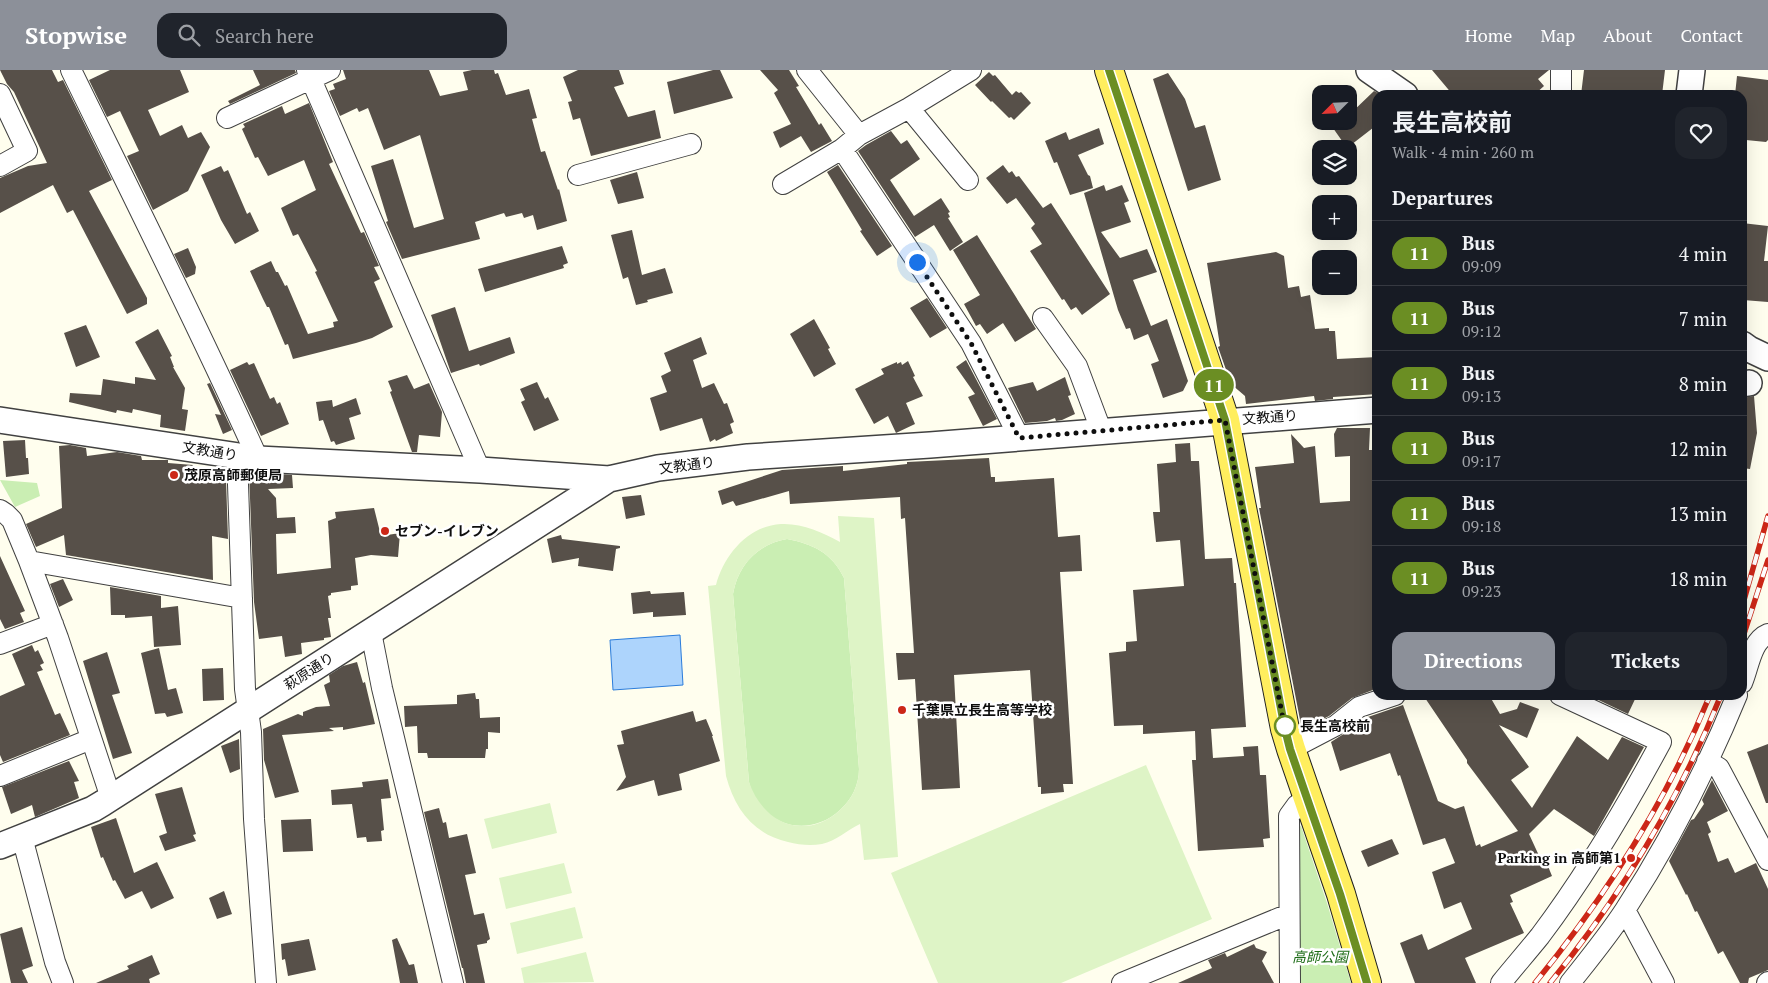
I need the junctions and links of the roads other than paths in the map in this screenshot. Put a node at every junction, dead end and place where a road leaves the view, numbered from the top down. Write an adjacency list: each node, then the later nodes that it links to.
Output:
1 (72, 70): 31 (street)
2 (330, 70): 9 (street)
3 (807, 70): 16 (street)
4 (971, 70): 14 (street)
5 (1109, 70): 28 (main road)
6 (1369, 70): 10 (street)
7 (1561, 70): 11 (street)
8 (1692, 70): 12 (street)
9 (309, 75): 15 (street); 32 (street)
10 (1398, 90)
11 (1561, 90)
12 (1690, 90)
13 (0, 94): 19 (street)
14 (909, 108): 16 (street); 21 (street)
15 (227, 118)
16 (859, 135): 18 (street)
17 (691, 144): 20 (street)
18 (842, 149): 22 (street); 30 (street)
19 (0, 166)
20 (578, 176)
21 (968, 180)
22 (783, 184)
23 (1044, 318): 29 (street)
24 (1747, 348): 25 (street)
25 (1768, 358)
26 (1372, 410): 28 (street, 文教通り)
27 (0, 420): 31 (street, 文教通り)
28 (1225, 420): 29 (street, 文教通り); 47 (main road)
29 (1101, 430): 30 (street, 文教通り)
30 (1019, 438): 33 (street, 文教通り)
31 (248, 457): 32 (street, 文教通り); 36 (street)
32 (480, 470): 33 (street, 文教通り)
33 (609, 480): 38 (street, 萩原通り)
34 (0, 510): 35 (street)
35 (29, 561): 36 (street); 37 (street)
36 (242, 598): 45 (street)
37 (53, 624): 40 (street); 46 (street)
38 (371, 632): 45 (street, 萩原通り); 58 (street)
39 (1768, 634): 41 (street)
40 (0, 644)
41 (1747, 669)
42 (1380, 700): 47 (street)
43 (1571, 700): 62 (street)
44 (1735, 700): 48 (street)
45 (248, 711): 50 (street, 萩原通り); 57 (street)
46 (91, 739): 49 (street); 50 (street)
47 (1290, 749): 51 (main road)
48 (1708, 761): 53 (street); 54 (street)
49 (0, 776)
50 (111, 798): 52 (street, 萩原通り)
51 (1308, 799): 55 (street); 61 (main road)
52 (11, 842): 56 (street)
53 (1768, 860)
54 (1625, 910): 63 (street); 64 (street)
55 (1289, 914): 59 (street); 60 (street)
56 (63, 983)
57 (266, 983)
58 (453, 983)
59 (1122, 983)
60 (1290, 983)
61 (1367, 983)
62 (1501, 983)
63 (1570, 983)
64 (1664, 983)

